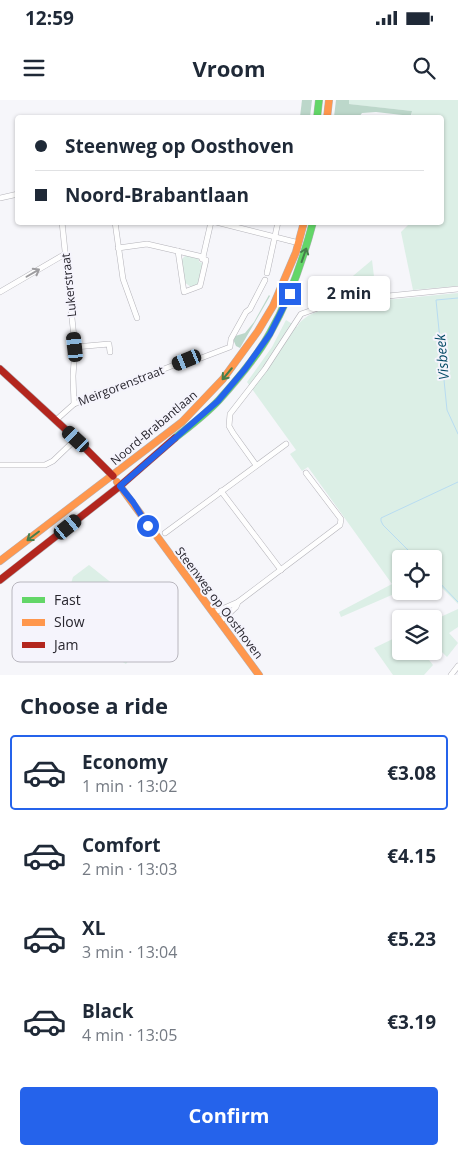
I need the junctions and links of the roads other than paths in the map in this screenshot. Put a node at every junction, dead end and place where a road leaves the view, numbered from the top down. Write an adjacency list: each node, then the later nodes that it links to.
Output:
1 (319, 100): 3 (main road)
2 (329, 100): 4 (main road)
3 (317, 115)
4 (327, 115)
5 (15, 195): 6 (street)
6 (0, 198)
7 (62, 225): 18 (street, Lukerstraat)
8 (115, 225): 16 (street)
9 (210, 225): 19 (street)
10 (228, 225): 14 (street)
11 (278, 225): 14 (street)
12 (303, 225): 15 (main road, Noord-Brabantlaan)
13 (312, 225): 36 (main road, Noord-Brabantlaan, one-way to 13)
14 (276, 237): 15 (street); 20 (street)
15 (298, 243): 35 (main road, Noord-Brabantlaan, one-way to 35)
16 (118, 248): 17 (street); 24 (street)
17 (178, 251): 19 (street); 19 (street)
18 (66, 254): 23 (street, one-way to 18); 25 (street, Lukerstraat)
19 (203, 257)
20 (267, 273)
21 (265, 280): 28 (street, Meirgorenstraat)
22 (458, 289): 33 (street)
23 (0, 292)
24 (136, 318)
25 (75, 347): 26 (street); 28 (street, Lukerstraat)
26 (110, 352)
27 (0, 369): 29 (main road, Steenweg op Oosthoven)
28 (74, 404): 29 (street, Meirgorenstraat)
29 (56, 420): 30 (main road, Steenweg op Oosthoven)
30 (76, 439): 32 (street); 35 (main road, Steenweg op Oosthoven)
31 (286, 444): 33 (street)
32 (0, 465)
33 (256, 465): 37 (street)
34 (306, 473): 40 (street)
35 (113, 476): 36 (main road, Steenweg op Oosthoven); 39 (main road, Noord-Brabantlaan, one-way to 39)
36 (120, 486): 41 (main road, Noord-Brabantlaan); 43 (main road, Steenweg op Oosthoven)
37 (221, 491): 38 (street); 40 (street)
38 (165, 533)
39 (0, 561)
40 (281, 570): 42 (street)
41 (0, 580)
42 (238, 602): 43 (street); 44 (street)
43 (213, 612): 44 (main road, Steenweg op Oosthoven)
44 (220, 622): 46 (main road, Steenweg op Oosthoven)
45 (458, 666): 47 (street)
46 (259, 675)
47 (450, 675)

